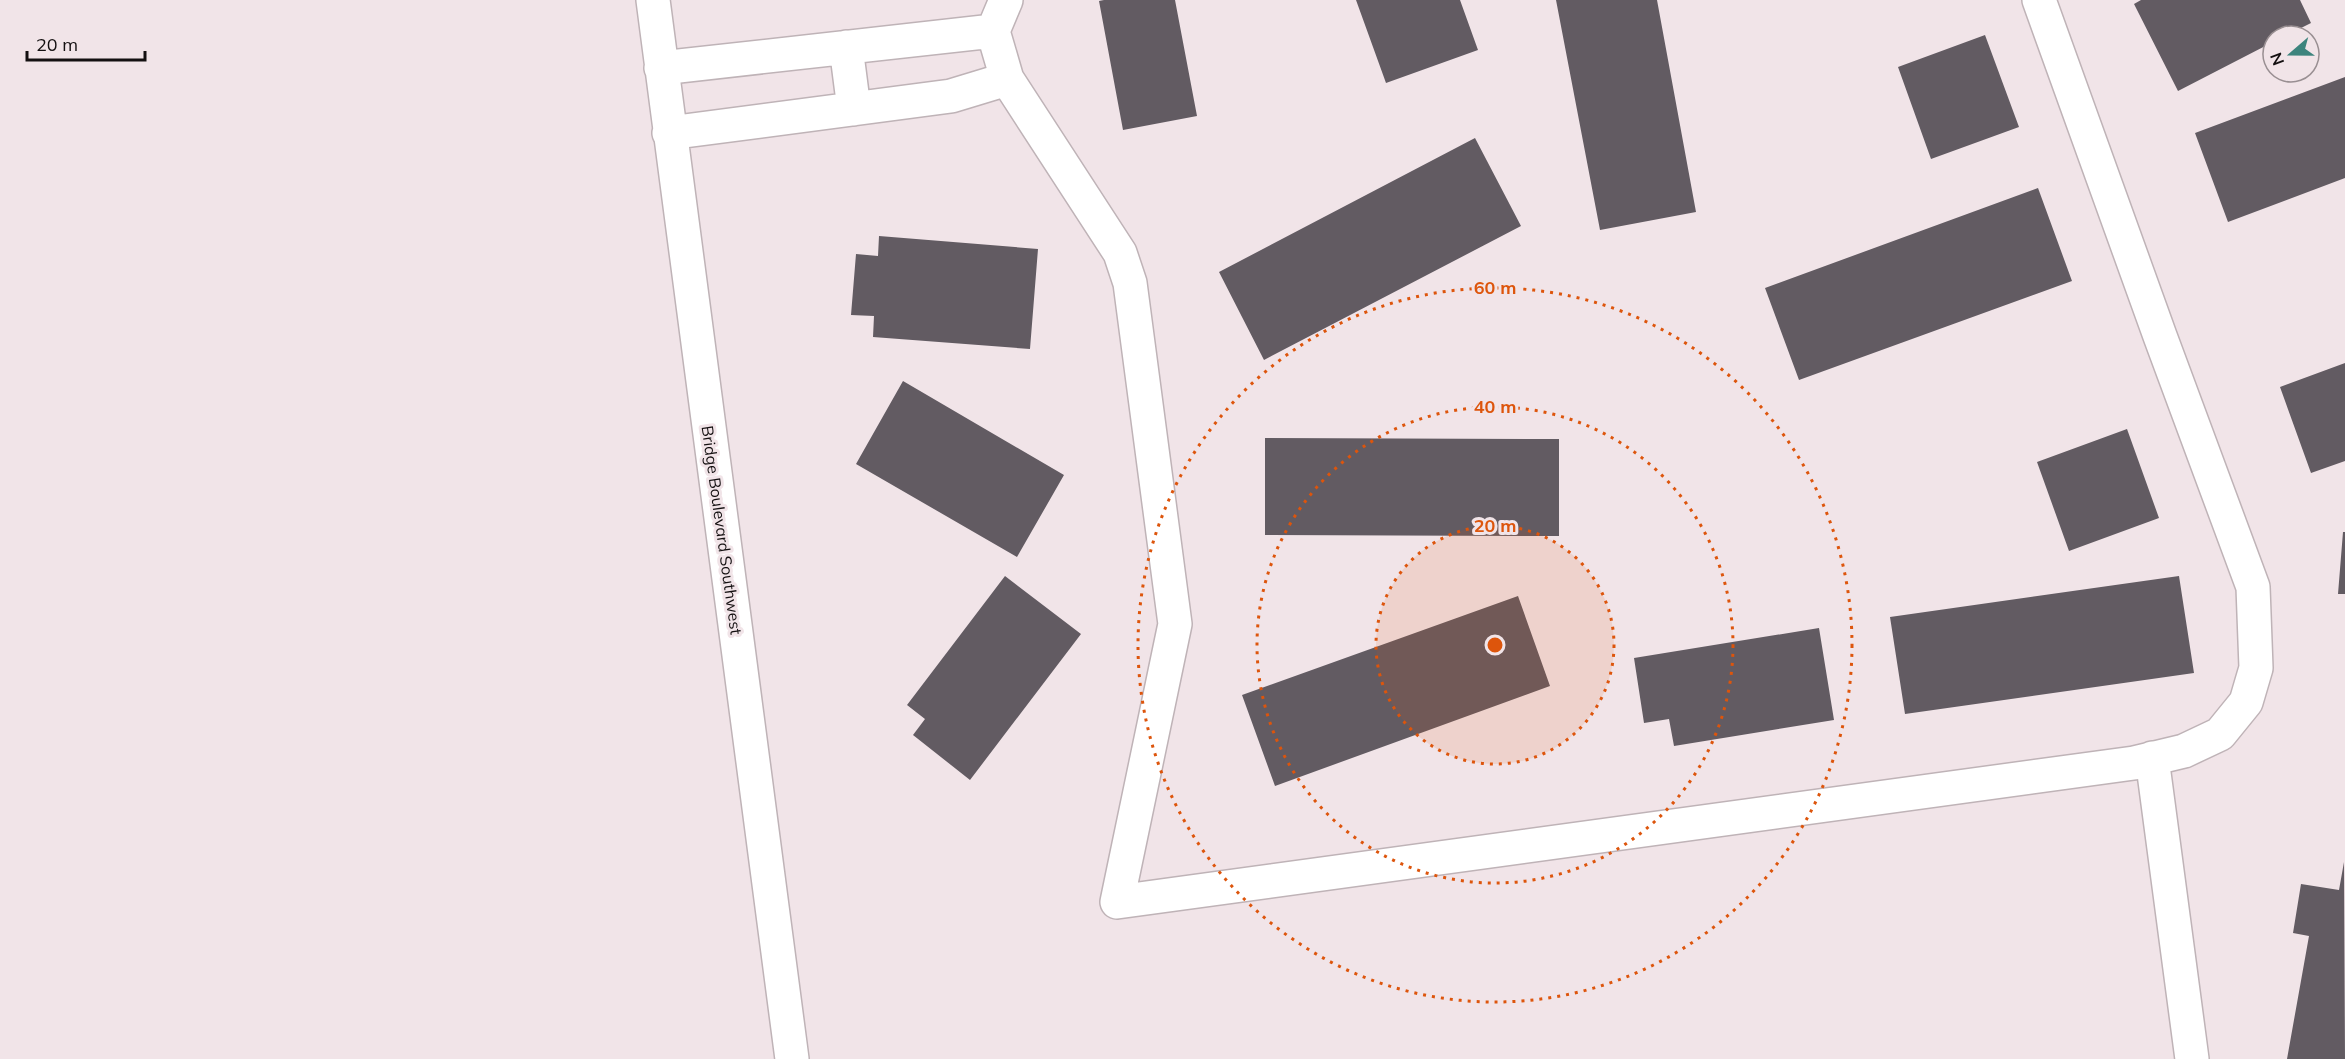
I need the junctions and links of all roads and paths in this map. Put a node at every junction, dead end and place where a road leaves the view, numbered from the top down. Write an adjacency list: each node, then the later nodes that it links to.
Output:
1 (652, 0): 6 (street, Bridge Boulevard Southwest)
2 (1006, 0): 4 (street)
3 (2039, 0): 10 (street)
4 (993, 31): 5 (street); 7 (street)
5 (846, 47): 6 (street); 8 (street)
6 (661, 68): 9 (street, Bridge Boulevard Southwest)
7 (1007, 79): 8 (street); 10 (street)
8 (854, 109): 9 (street)
9 (669, 133): 11 (street, Bridge Boulevard Southwest)
10 (2152, 758): 12 (street)
11 (792, 1059)
12 (2192, 1059)

